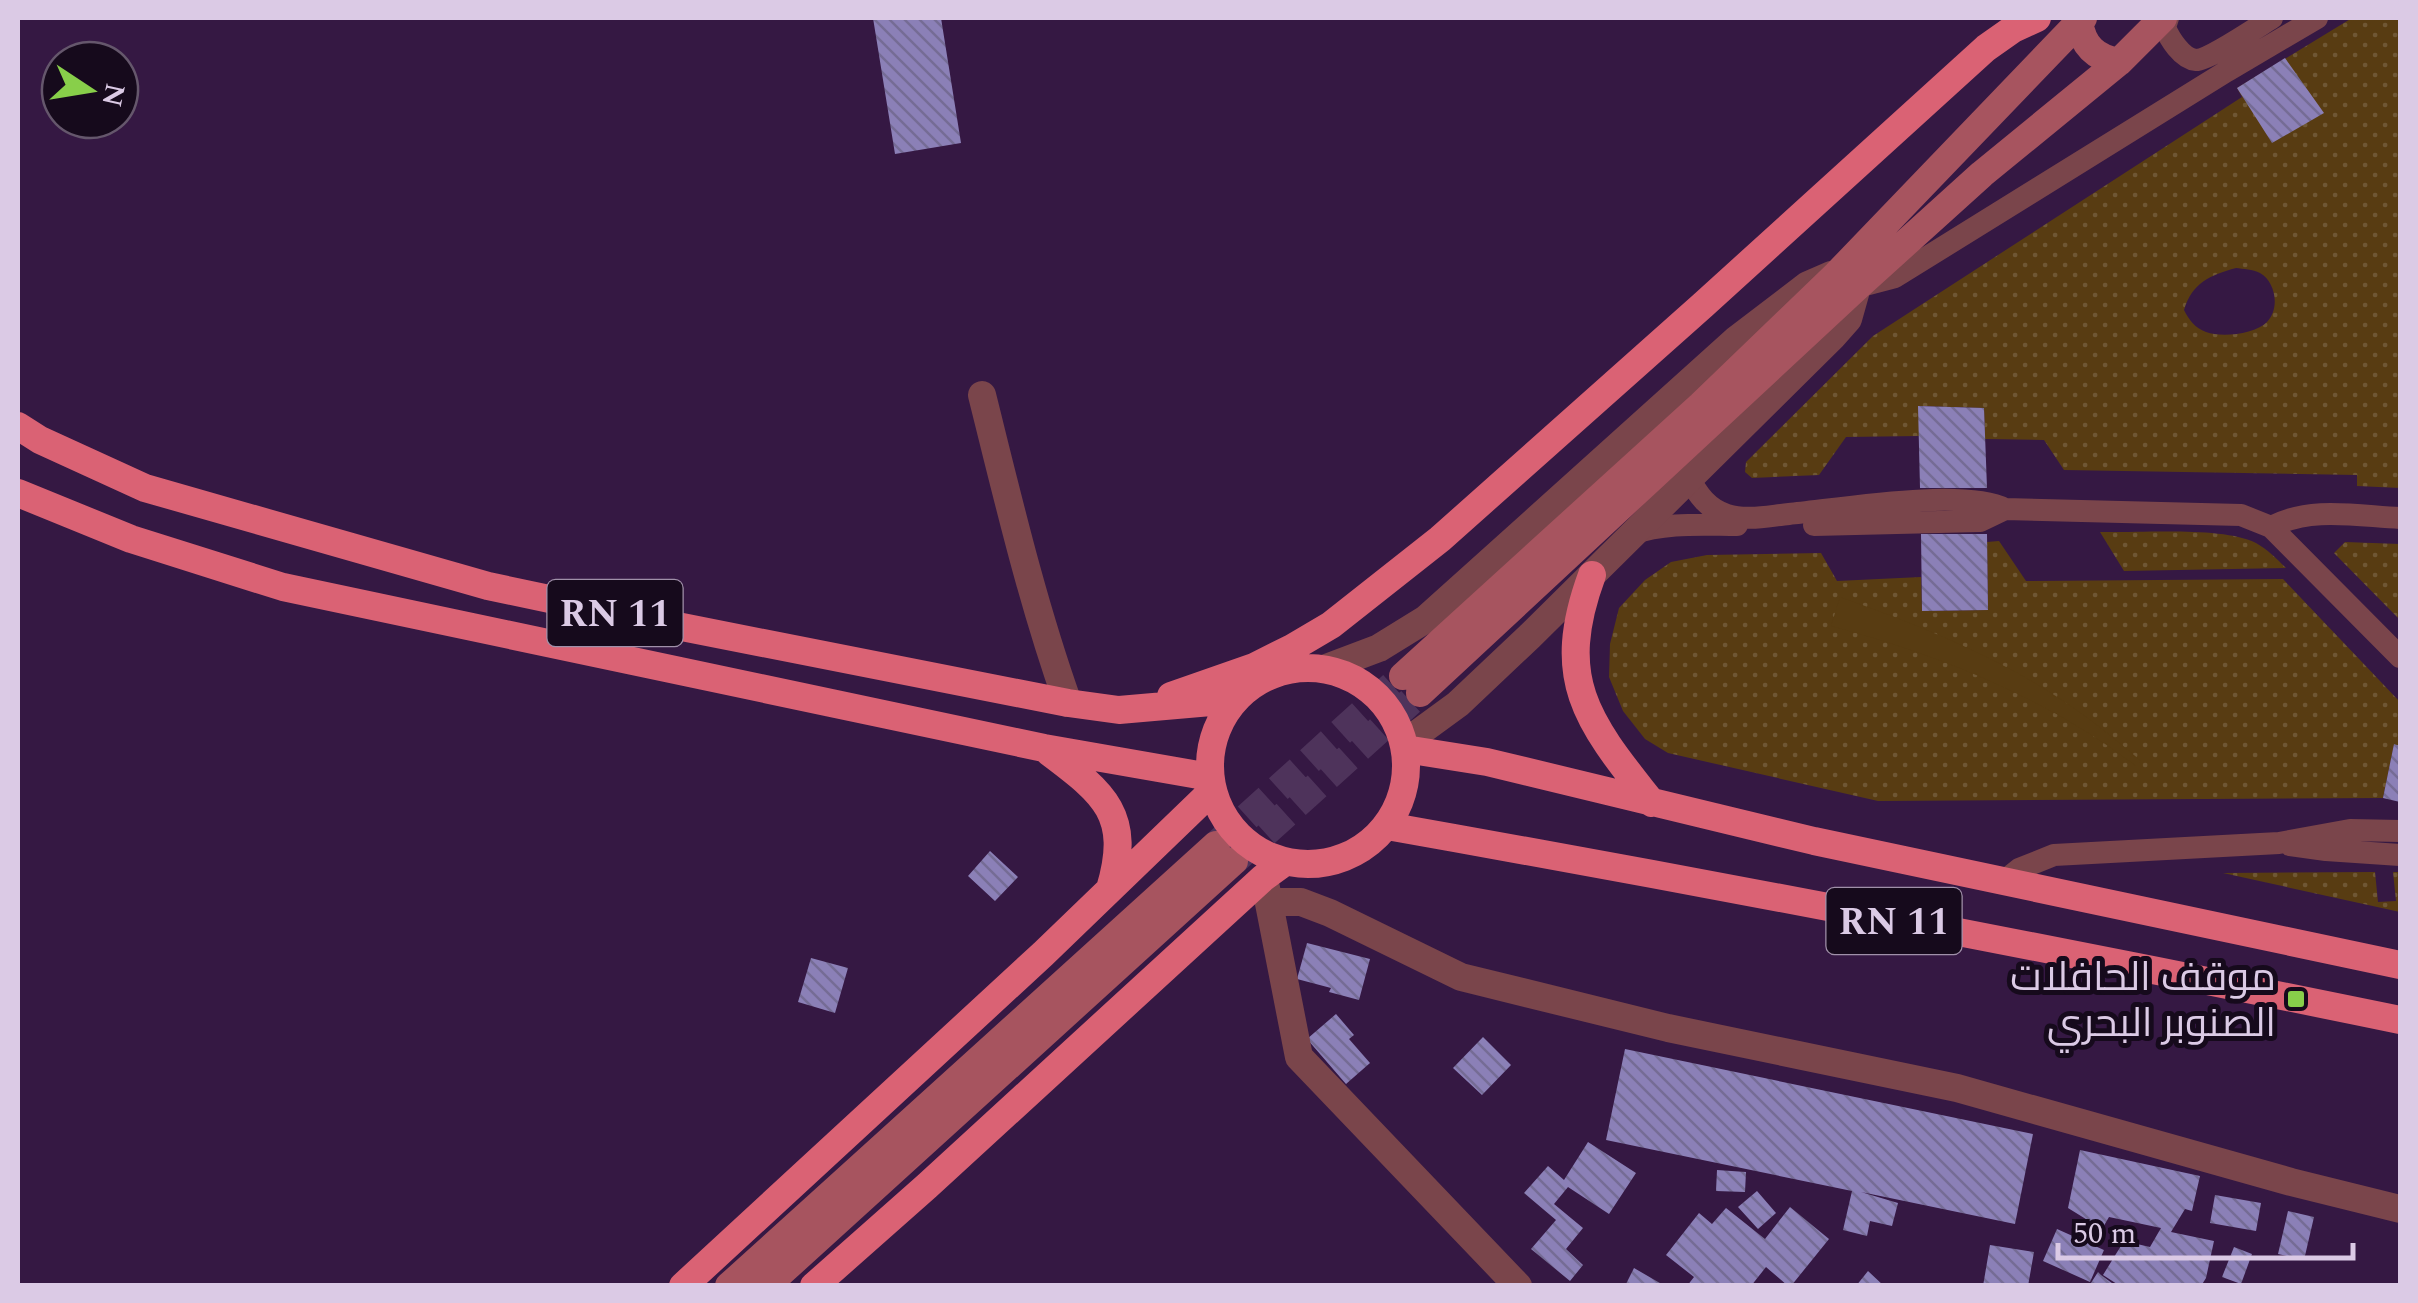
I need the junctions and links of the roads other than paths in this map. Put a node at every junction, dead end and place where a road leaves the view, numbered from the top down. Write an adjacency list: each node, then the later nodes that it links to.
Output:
1 (2038, 18): 22 (highway)
2 (2272, 18): 5 (lane)
3 (2317, 18): 7 (lane)
4 (2081, 20): 6 (main road); 7 (main road)
5 (2155, 21): 6 (main road)
6 (2119, 62): 7 (main road)
7 (1847, 280): 10 (street); 18 (street); 19 (main road)
8 (982, 395): 21 (street)
9 (18, 426): 21 (highway, RN 11)
10 (1689, 478): 12 (lane); 15 (street)
11 (18, 493): 24 (highway, RN 11)
12 (2005, 509): 14 (lane); 15 (lane)
13 (2400, 518): 14 (lane)
14 (2271, 528): 17 (lane)
15 (1632, 534): 16 (street)
16 (1592, 575): 23 (street); 26 (highway)
17 (2400, 657)
18 (1326, 668): 20 (highway); 23 (highway)
19 (1411, 684)
20 (1234, 700): 22 (highway, RN 11); 25 (highway)
21 (1068, 703): 22 (highway, RN 11)
22 (1135, 709)
23 (1406, 745): 26 (highway, RN 11); 27 (highway)
24 (1044, 748): 25 (highway, RN 11); 33 (highway)
25 (1211, 784): 31 (highway); 33 (highway)
26 (1652, 803): 32 (highway, RN 11)
27 (1387, 826): 31 (highway); 35 (highway, RN 11)
28 (2400, 832): 29 (lane)
29 (2279, 842): 30 (lane); 32 (lane)
30 (2400, 855)
31 (1272, 881): 36 (street); 40 (highway); 41 (street)
32 (2004, 881): 34 (highway, RN 11)
33 (1110, 891): 37 (highway)
34 (2400, 966)
35 (2400, 1020)
36 (2400, 1209)
37 (683, 1286)
38 (729, 1286): 39 (main road)
39 (766, 1286)
40 (814, 1286)
41 (1518, 1286)

